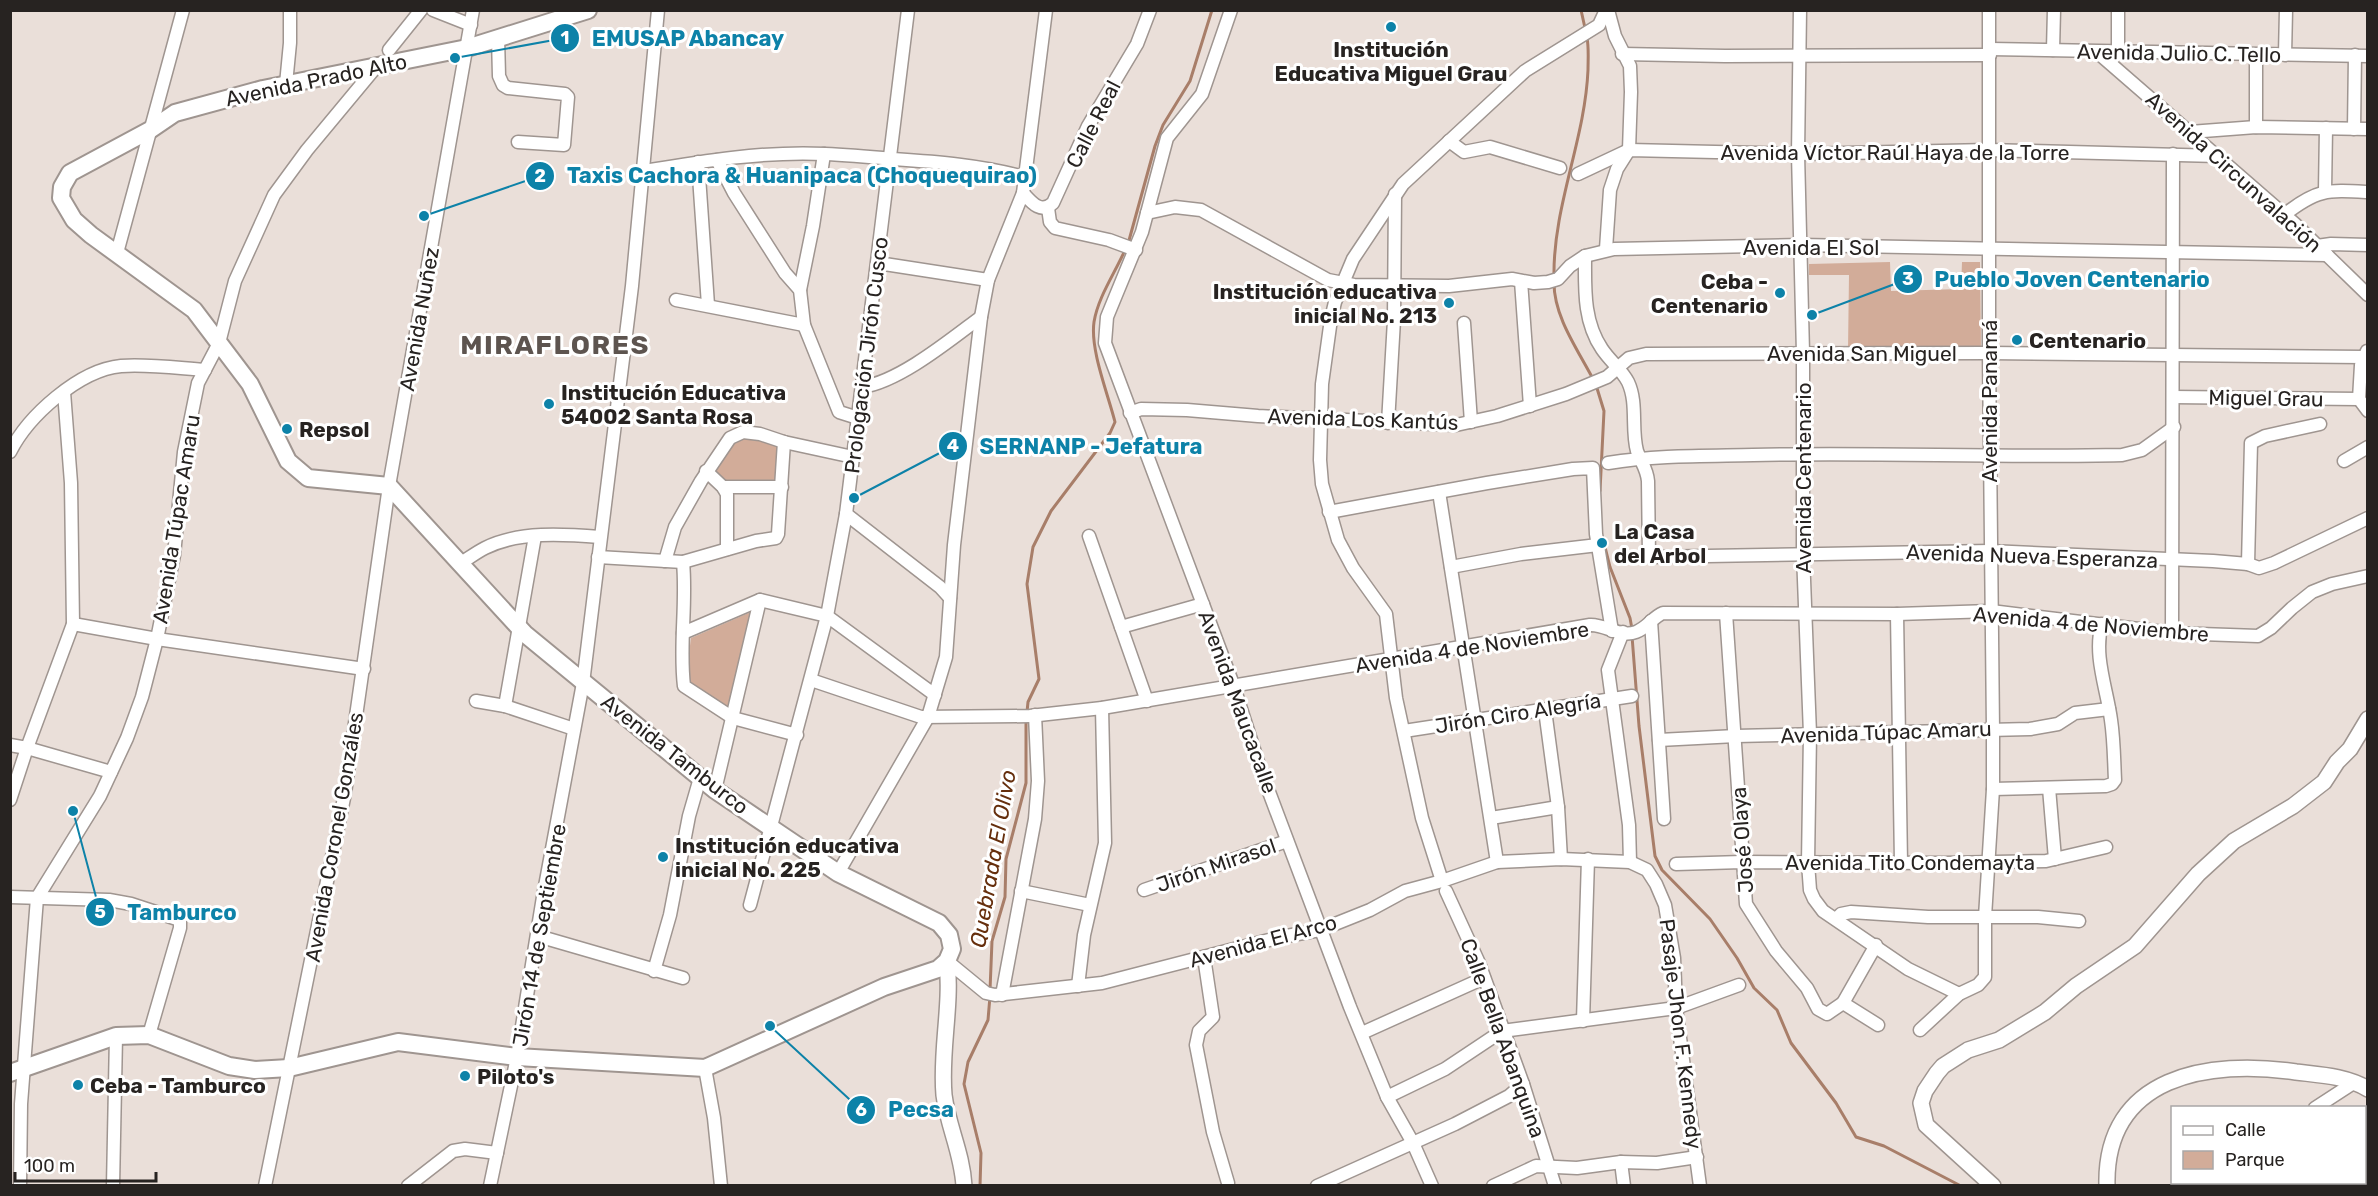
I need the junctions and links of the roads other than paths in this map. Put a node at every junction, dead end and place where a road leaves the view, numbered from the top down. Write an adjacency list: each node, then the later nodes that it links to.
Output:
1 (183, 10): 37 (street)
2 (290, 10): 32 (street)
3 (421, 10): 21 (street)
4 (433, 10): 18 (street)
5 (473, 10): 18 (street, Avenida Nuñez)
6 (588, 10): 19 (highway, Avenida Prado Alto)
7 (658, 10): 51 (street, Jirón 14 de Septiembre)
8 (908, 10): 47 (street, Prologación Jirón Cusco)
9 (1046, 10): 53 (street)
10 (1150, 10): 58 (street, Calle Real)
11 (1231, 10): 59 (street, Avenida Maucacalle)
12 (1607, 10): 26 (street); 39 (street, Calle Bella Abanquina)
13 (1800, 10): 27 (street, Avenida Centenario)
14 (1989, 10): 23 (street, Avenida Panamá)
15 (2054, 10): 22 (street)
16 (2118, 10): 25 (street)
17 (2286, 10): 29 (street)
18 (471, 25): 20 (street, Avenida Nuñez)
19 (498, 38): 20 (highway, Avenida Prado Alto); 40 (street)
20 (467, 48): 31 (highway, Avenida Prado Alto); 113 (street, Avenida Nuñez)
21 (389, 50)
22 (2053, 50): 23 (street, Avenida Julio C. Tello); 24 (street, Avenida Julio C. Tello)
23 (1990, 52): 27 (street, Avenida Julio C. Tello); 42 (street, Avenida Panamá)
24 (2097, 52): 25 (street, Avenida Julio C. Tello); 38 (street, Avenida Circunvalación)
25 (2118, 52): 28 (street, Avenida Julio C. Tello)
26 (1622, 54): 27 (street, Avenida Julio C. Tello); 41 (street)
27 (1801, 55): 44 (street, Avenida Centenario)
28 (2256, 55): 29 (street, Avenida Julio C. Tello); 33 (street)
29 (2285, 55): 30 (street, Avenida Julio C. Tello)
30 (2361, 55): 35 (street)
31 (376, 67): 32 (highway, Avenida Prado Alto); 82 (street, Avenida Túpac Amaru)
32 (285, 84): 37 (highway, Avenida Prado Alto)
33 (2256, 127): 34 (street); 38 (street)
34 (2326, 128): 35 (street); 54 (street)
35 (2354, 129): 36 (street)
36 (2367, 129)
37 (150, 130): 68 (street); 68 (highway, Avenida Prado Alto)
38 (2190, 132): 46 (street, Avenida Circunvalación)
39 (1449, 141): 50 (street); 57 (street, Calle Bella Abanquina)
40 (518, 142)
41 (1629, 150): 44 (street, Avenida Víctor Raúl Haya de la Torre); 52 (street, Avenida Víctor Raúl Haya de la Torre); 65 (street)
42 (1989, 150): 44 (street, Avenida Víctor Raúl Haya de la Torre); 45 (street, Avenida Víctor Raúl Haya de la Torre); 64 (street, Avenida Panamá)
43 (824, 154): 47 (street); 48 (street); 75 (street)
44 (1798, 154): 61 (street, Avenida Centenario)
45 (2173, 154): 46 (street, Avenida Víctor Raúl Haya de la Torre); 67 (street)
46 (2218, 156): 60 (street, Avenida Circunvalación)
47 (891, 158): 53 (street); 70 (street, Prologación Jirón Cusco)
48 (717, 160): 49 (street); 75 (street)
49 (698, 162): 51 (street); 78 (street)
50 (1560, 168)
51 (644, 171): 122 (street, Jirón 14 de Septiembre)
52 (1578, 174)
53 (1024, 177): 56 (street)
54 (2325, 191): 55 (street); 60 (street)
55 (2367, 192)
56 (1023, 194): 58 (street); 71 (street)
57 (1395, 194): 73 (street, Calle Bella Abanquina); 74 (street)
58 (1048, 208): 63 (street)
59 (1147, 213): 63 (street, Avenida Maucacalle); 73 (street)
60 (2284, 215): 66 (street, Avenida Circunvalación)
61 (1801, 245): 64 (street, Avenida El Sol); 65 (street, Avenida El Sol); 83 (street, Avenida Centenario)
62 (2367, 245): 66 (street, Avenida El Sol)
63 (1130, 248): 96 (street, Avenida Maucacalle)
64 (1988, 248): 67 (street, Avenida El Sol); 84 (street, Avenida Panamá)
65 (1606, 249): 69 (street, Avenida El Sol)
66 (2322, 250): 67 (street, Avenida El Sol); 76 (street, Avenida Circunvalación)
67 (2173, 252): 86 (street)
68 (117, 253): 82 (highway)
69 (1585, 256): 72 (street, Avenida El Sol); 87 (street)
70 (878, 263): 71 (street); 90 (street, Prologación Jirón Cusco)
71 (988, 280): 79 (street)
72 (1521, 281): 74 (street); 94 (street)
73 (1342, 284): 74 (street); 98 (street, Calle Bella Abanquina)
74 (1393, 285): 100 (street)
75 (800, 290): 81 (street)
76 (2367, 293)
77 (676, 300): 78 (street)
78 (708, 305): 81 (street)
79 (981, 317): 90 (street); 135 (street)
80 (1464, 323): 99 (street)
81 (804, 324): 97 (street)
82 (219, 343): 88 (street, Avenida Túpac Amaru); 113 (highway)
83 (1803, 353): 84 (street, Avenida San Miguel); 87 (street, Avenida San Miguel); 106 (street, Avenida Centenario)
84 (1989, 353): 86 (street, Avenida San Miguel); 108 (street, Avenida Panamá)
85 (2366, 354): 86 (street, Avenida San Miguel); 93 (street)
86 (2173, 355): 92 (street)
87 (1617, 367): 89 (street, Avenida San Miguel); 109 (street)
88 (205, 370): 91 (street); 151 (street, Avenida Túpac Amaru)
89 (1596, 382): 94 (street, Avenida Los Kantús)
90 (862, 387): 97 (street, Prologación Jirón Cusco)
91 (64, 392): 105 (street); 144 (street)
92 (2173, 397): 93 (street, Miguel Grau); 102 (street)
93 (2359, 399): 95 (street)
94 (1530, 406): 99 (street, Avenida Los Kantús)
95 (2367, 411)
96 (1131, 413): 98 (street, Avenida Los Kantús); 137 (street, Avenida Maucacalle)
97 (858, 418): 107 (street, Prologación Jirón Cusco)
98 (1321, 418): 100 (street, Avenida Los Kantús); 117 (street, Calle Bella Abanquina)
99 (1471, 422): 100 (street, Avenida Los Kantús)
100 (1388, 423)
101 (2320, 424): 132 (street)
102 (2174, 427): 108 (street); 128 (street)
103 (784, 442): 107 (street); 112 (street); 115 (street)
104 (2367, 447): 110 (street)
105 (10, 452)
106 (1802, 454): 108 (street); 109 (street); 126 (street, Avenida Centenario)
107 (853, 457): 118 (street, Prologación Jirón Cusco)
108 (1990, 457): 125 (street, Avenida Panamá)
109 (1641, 458): 111 (street); 126 (street, Avenida Nueva Esperanza)
110 (2344, 461)
111 (1608, 463)
112 (706, 471): 114 (street); 129 (street)
113 (389, 486): 131 (highway, Avenida Tamburco); 154 (street, Avenida Coronel Gonzáles)
114 (723, 487): 115 (street); 124 (street)
115 (782, 487): 124 (street)
116 (1439, 492): 117 (street); 123 (street); 133 (street)
117 (1329, 512): 153 (street, Calle Bella Abanquina)
118 (846, 514): 135 (street); 142 (street, Prologación Jirón Cusco)
119 (2367, 518): 132 (street, Avenida Nueva Esperanza)
120 (535, 536): 122 (street); 131 (street); 146 (street)
121 (1089, 536): 147 (street)
122 (600, 537): 127 (street, Jirón 14 de Septiembre)
123 (1598, 545): 133 (street); 148 (street)
124 (727, 549): 130 (street)
125 (1990, 551): 126 (street, Avenida Nueva Esperanza); 128 (street, Avenida Nueva Esperanza); 138 (street, Avenida Panamá)
126 (1803, 554): 140 (street, Avenida Centenario)
127 (598, 557): 129 (street); 156 (street, Jirón 14 de Septiembre)
128 (2174, 560): 132 (street, Avenida Nueva Esperanza); 150 (street)
129 (665, 561): 130 (street)
130 (683, 562): 149 (street)
131 (461, 563): 146 (highway, Avenida Tamburco)
132 (2248, 564)
133 (1451, 567): 152 (street)
134 (2367, 576): 150 (street, Avenida 4 de Noviembre)
135 (950, 598): 158 (street)
136 (760, 600): 142 (street); 149 (street); 169 (street)
137 (1203, 604): 147 (street); 157 (street, Avenida Maucacalle)
138 (1991, 611): 141 (street, Avenida 4 de Noviembre); 145 (street, Avenida 4 de Noviembre); 173 (street, Avenida Panamá)
139 (1726, 613): 140 (street, Avenida 4 de Noviembre); 143 (street, Avenida 4 de Noviembre); 178 (street, José Olaya)
140 (1804, 613): 141 (street, Avenida 4 de Noviembre); 176 (street, Avenida Centenario)
141 (1897, 614): 175 (street)
142 (827, 616): 155 (street, Prologación Jirón Cusco); 158 (street)
143 (1651, 621): 148 (street, Avenida 4 de Noviembre); 179 (street)
144 (73, 624): 151 (street); 181 (street)
145 (2102, 624): 150 (street, Avenida 4 de Noviembre); 165 (street)
146 (518, 626): 156 (highway, Avenida Tamburco); 163 (street)
147 (1121, 627): 162 (street)
148 (1624, 632): 152 (street, Avenida 4 de Noviembre); 160 (street)
149 (683, 633): 169 (street)
150 (2172, 633)
151 (157, 639): 154 (street); 182 (street, Avenida Túpac Amaru)
152 (1464, 648): 153 (street, Avenida 4 de Noviembre); 171 (street)
153 (1390, 660): 157 (street, Avenida 4 de Noviembre); 174 (street, Calle Bella Abanquina)
154 (364, 669): 237 (street, Avenida Coronel Gonzáles)
155 (811, 680): 168 (street, Avenida 4 de Noviembre); 177 (street, Prologación Jirón Cusco)
156 (583, 683): 172 (street, Jirón 14 de Septiembre); 183 (highway, Avenida Tamburco)
157 (1234, 687): 162 (street, Avenida 4 de Noviembre); 192 (street, Avenida Maucacalle)
158 (935, 695): 168 (street)
159 (1632, 696): 160 (street, Jirón Ciro Alegría)
160 (1611, 699): 166 (street, Jirón Ciro Alegría); 199 (street)
161 (476, 701): 163 (street)
162 (1147, 701): 164 (street, Avenida 4 de Noviembre)
163 (505, 706): 172 (street)
164 (1102, 708): 167 (street, Avenida 4 de Noviembre); 211 (street)
165 (2109, 709): 173 (street, Avenida Túpac Amaru); 184 (street)
166 (1545, 710): 171 (street, Jirón Ciro Alegría); 188 (street)
167 (1028, 716): 168 (street, Avenida 4 de Noviembre); 207 (street)
168 (928, 717): 204 (street)
169 (733, 718): 177 (street); 186 (street)
170 (2367, 719): 263 (main road)
171 (1475, 721): 174 (street, Jirón Ciro Alegría); 189 (street)
172 (574, 729): 216 (street, Jirón 14 de Septiembre)
173 (1993, 730): 175 (street, Avenida Túpac Amaru); 185 (street, Avenida Panamá)
174 (1404, 731): 205 (street, Calle Bella Abanquina)
175 (1899, 732): 176 (street, Avenida Túpac Amaru); 202 (street)
176 (1810, 734): 178 (street, Avenida Túpac Amaru); 201 (street, Avenida Centenario)
177 (797, 735): 191 (street, Prologación Jirón Cusco)
178 (1736, 736): 179 (street, Avenida Túpac Amaru); 200 (street, José Olaya)
179 (1659, 740): 190 (street)
180 (10, 745): 181 (street)
181 (27, 748): 182 (street); 187 (street)
182 (111, 772): 209 (street, Avenida Túpac Amaru)
183 (700, 778): 186 (highway, Avenida Tamburco); 220 (street)
184 (2049, 788): 185 (street); 196 (street)
185 (1993, 789): 197 (street, Avenida Panamá)
186 (715, 790): 191 (highway, Avenida Tamburco)
187 (10, 800)
188 (1558, 807): 189 (street); 194 (street)
189 (1491, 818): 198 (street)
190 (1664, 819)
191 (771, 828): 204 (highway, Avenida Tamburco); 210 (street, Prologación Jirón Cusco)
192 (1287, 841): 206 (street, Jirón Mirasol); 215 (street, Avenida Maucacalle)
193 (2106, 847): 196 (street, Avenida Tito Condemayta)
194 (1561, 859): 195 (street, Avenida El Arco); 198 (street, Avenida El Arco)
195 (1588, 859): 199 (street, Avenida El Arco); 229 (street)
196 (2055, 859): 197 (street, Avenida Tito Condemayta)
197 (1989, 861): 202 (street, Avenida Tito Condemayta); 212 (street, Avenida Panamá)
198 (1497, 862): 205 (street, Avenida El Arco)
199 (1630, 862): 228 (street, Pasaje Jhon F. Kennedy)
200 (1742, 862): 201 (street, Avenida Tito Condemayta); 203 (street, Avenida Tito Condemayta); 227 (street, José Olaya)
201 (1808, 862): 202 (street, Avenida Tito Condemayta); 213 (street, Avenida Centenario)
202 (1901, 863)
203 (1676, 864)
204 (838, 873): 219 (highway, Avenida Tamburco)
205 (1444, 886): 215 (street, Avenida El Arco); 222 (street, Calle Bella Abanquina)
206 (1144, 890)
207 (1021, 891): 211 (street); 225 (street)
208 (10, 897): 209 (street)
209 (37, 898): 234 (street); 239 (street, Avenida Túpac Amaru)
210 (750, 905)
211 (1090, 905): 224 (street)
212 (1985, 917): 213 (street); 214 (street); 226 (street, Avenida Panamá)
213 (1836, 919): 217 (street, Avenida Centenario)
214 (2079, 921)
215 (1320, 930): 218 (street, Avenida El Arco); 233 (street, Avenida Maucacalle)
216 (538, 936): 220 (street); 236 (street, Jirón 14 de Septiembre)
217 (1876, 945): 226 (street, Avenida Centenario); 227 (street)
218 (1204, 957): 224 (street, Avenida El Arco); 249 (street)
219 (947, 961): 225 (street); 238 (highway); 256 (main road)
220 (654, 971): 221 (street)
221 (683, 978)
222 (1484, 978): 232 (street, Calle Bella Abanquina); 233 (street)
223 (1739, 985): 228 (street)
224 (1078, 986): 225 (street, Avenida El Arco)
225 (994, 994)
226 (1959, 994): 231 (street)
227 (1843, 1003): 230 (street)
228 (1676, 1008): 229 (street); 246 (street, Pasaje Jhon F. Kennedy)
229 (1583, 1021): 232 (street)
230 (1878, 1025)
231 (1920, 1030)
232 (1502, 1031): 240 (street, Calle Bella Abanquina); 242 (street)
233 (1362, 1034): 242 (street, Avenida Maucacalle)
234 (149, 1035): 235 (highway); 237 (highway)
235 (116, 1036): 239 (highway); 251 (street)
236 (517, 1057): 237 (highway); 238 (highway); 245 (street, Jirón 14 de Septiembre)
237 (289, 1068): 252 (street, Avenida Coronel Gonzáles)
238 (705, 1068): 255 (street)
239 (17, 1071): 250 (street, Avenida Túpac Amaru)
240 (1523, 1084): 244 (street); 248 (street, Calle Bella Abanquina)
241 (2361, 1085): 243 (street); 264 (main road)
242 (1388, 1097): 244 (street, Avenida Maucacalle)
243 (2317, 1106)
244 (1413, 1143): 257 (street); 258 (street, Avenida Maucacalle)
245 (497, 1154): 253 (street); 254 (street, Jirón 14 de Septiembre)
246 (1696, 1157): 247 (street); 262 (street, Pasaje Jhon F. Kennedy)
247 (1621, 1162): 248 (street); 261 (street)
248 (1548, 1167): 259 (street); 260 (street, Calle Bella Abanquina)
249 (1228, 1184)
250 (20, 1185)
251 (113, 1185)
252 (265, 1185)
253 (408, 1185)
254 (490, 1185)
255 (721, 1185)
256 (964, 1185)
257 (1317, 1185)
258 (1432, 1185)
259 (1493, 1185)
260 (1555, 1185)
261 (1624, 1185)
262 (1700, 1185)
263 (1993, 1185)
264 (2107, 1185)

